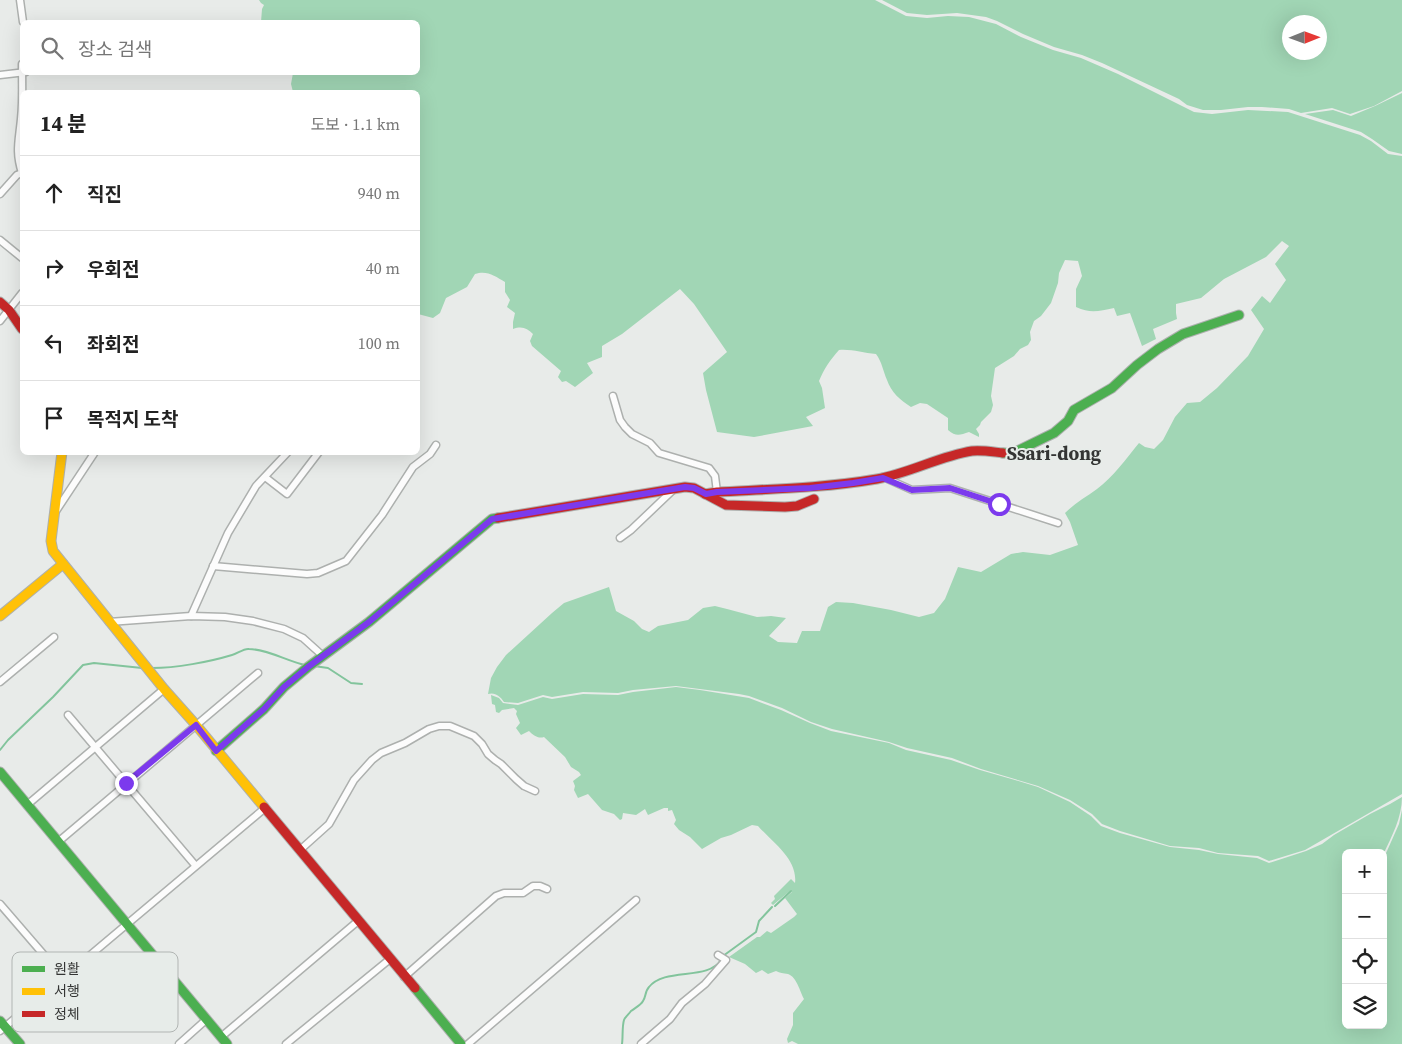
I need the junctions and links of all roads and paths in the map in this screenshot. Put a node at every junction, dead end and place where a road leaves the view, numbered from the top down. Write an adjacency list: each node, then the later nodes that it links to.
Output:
1 (20, 0): 2 (street)
2 (23, 20)
3 (20, 73): 4 (street)
4 (0, 75)
5 (24, 75): 6 (street)
6 (23, 90)
7 (20, 127): 8 (street)
8 (20, 166)
9 (20, 174): 10 (street)
10 (0, 194)
11 (0, 240): 12 (street)
12 (20, 256)
13 (20, 296): 15 (street)
14 (0, 302): 15 (street)
15 (9, 310): 17 (street); 18 (street)
16 (1239, 315): 26 (street)
17 (0, 321)
18 (20, 326)
19 (613, 396): 28 (street)
20 (436, 445): 35 (street)
21 (62, 455): 31 (street)
22 (93, 455): 31 (street)
23 (285, 455): 25 (street)
24 (316, 455): 25 (street)
25 (265, 477): 35 (street)
26 (883, 478): 28 (street); 32 (street)
27 (674, 489): 29 (street); 33 (street); 40 (street)
28 (717, 492): 29 (street)
29 (706, 494): 30 (street)
30 (814, 499)
31 (54, 514): 34 (street)
32 (1058, 523)
33 (620, 538)
34 (63, 564): 36 (street); 38 (street)
35 (213, 566): 37 (street)
36 (0, 616)
37 (191, 616): 38 (street); 40 (street)
38 (109, 622): 43 (street)
39 (54, 637): 42 (street)
40 (315, 662): 47 (street)
41 (258, 673): 45 (street)
42 (0, 682)
43 (164, 689): 45 (street); 46 (street)
44 (68, 715): 46 (street)
45 (196, 725): 47 (street); 49 (street)
46 (94, 747): 49 (street); 51 (street)
47 (216, 751): 52 (street)
48 (0, 772): 51 (street)
49 (126, 783): 53 (street); 55 (street)
50 (535, 791): 54 (street)
51 (28, 804): 53 (street)
52 (265, 808): 54 (street); 55 (street)
53 (58, 842): 60 (street)
54 (300, 850): 59 (street)
55 (196, 865): 60 (street)
56 (547, 889): 66 (street)
57 (636, 900): 76 (street)
58 (0, 904): 61 (street)
59 (358, 921): 65 (street); 71 (street)
60 (127, 924): 62 (street); 63 (street)
61 (41, 952)
62 (94, 952)
63 (151, 952)
64 (718, 955): 77 (street)
65 (390, 960): 66 (street); 74 (street)
66 (404, 977): 75 (street)
67 (178, 985): 69 (street)
68 (12, 1018): 70 (street)
69 (207, 1019): 71 (street); 73 (street)
70 (2, 1026): 72 (street)
71 (224, 1040)
72 (20, 1044)
73 (179, 1044)
74 (286, 1044)
75 (461, 1044)
76 (468, 1044)
77 (641, 1044)

